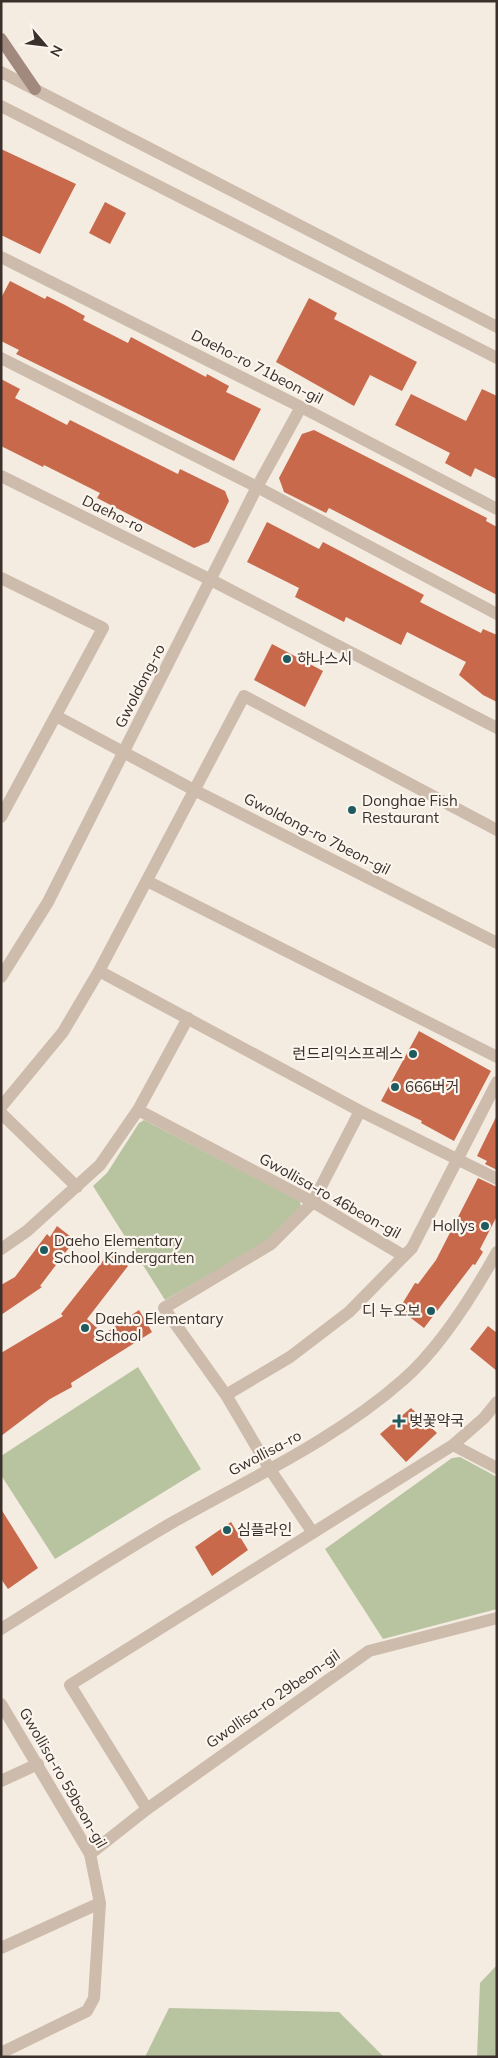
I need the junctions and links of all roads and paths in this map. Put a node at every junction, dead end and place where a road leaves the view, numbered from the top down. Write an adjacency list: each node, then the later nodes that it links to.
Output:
1 (1, 39): 3 (main road)
2 (1, 72): 3 (street)
3 (35, 89): 6 (street)
4 (1, 106): 8 (street)
5 (1, 257): 9 (street, Daeho-ro 71beon-gil)
6 (497, 327)
7 (1, 358): 11 (street)
8 (497, 358)
9 (301, 407): 11 (street, Gwoldong-ro); 12 (street, Daeho-ro 71beon-gil)
10 (1, 476): 14 (street, Daeho-ro)
11 (257, 487): 14 (street, Gwoldong-ro); 15 (street)
12 (497, 509)
13 (1, 578): 16 (street)
14 (211, 580): 17 (street, Daeho-ro); 18 (street, Gwoldong-ro)
15 (497, 614)
16 (56, 716): 18 (street, Gwoldong-ro 7beon-gil); 20 (street)
17 (497, 728)
18 (123, 753): 19 (street, Gwoldong-ro 7beon-gil); 25 (street, Gwoldong-ro)
19 (194, 790): 21 (street); 22 (street); 23 (street, Gwoldong-ro 7beon-gil)
20 (1, 817)
21 (497, 830)
22 (147, 881): 24 (street); 27 (street)
23 (497, 943)
24 (99, 972): 26 (street); 29 (street)
25 (1, 977)
26 (188, 1018): 30 (street); 31 (street)
27 (497, 1057)
28 (497, 1082): 33 (street)
29 (1, 1107)
30 (138, 1110): 35 (street); 36 (street, Gwollisa-ro 46beon-gil)
31 (360, 1110): 33 (street); 36 (street)
32 (1, 1113): 35 (street)
33 (458, 1159): 34 (street); 39 (street)
34 (497, 1179)
35 (77, 1187): 37 (street)
36 (313, 1202): 39 (street, Gwollisa-ro 46beon-gil); 40 (street)
37 (1, 1249)
38 (497, 1252): 43 (street, Gwollisa-ro)
39 (404, 1256): 40 (street, Gwollisa-ro 46beon-gil)
40 (226, 1395): 43 (street)
41 (497, 1402): 42 (street)
42 (453, 1445): 44 (street); 45 (street)
43 (269, 1468): 45 (street); 47 (street, Gwollisa-ro)
44 (497, 1468)
45 (313, 1533): 51 (street)
46 (497, 1618): 51 (street, Gwollisa-ro 29beon-gil)
47 (1, 1629)
48 (1, 1704): 49 (street, Gwollisa-ro 59beon-gil)
49 (38, 1764): 50 (street); 52 (street, Gwollisa-ro 59beon-gil)
50 (1, 1782)
51 (147, 1809): 52 (street, Gwollisa-ro 29beon-gil)
52 (90, 1854): 53 (street, Gwollisa-ro 59beon-gil)
53 (100, 1903): 54 (street); 55 (street, Gwollisa-ro 59beon-gil)
54 (1, 1948)
55 (1, 2053)

